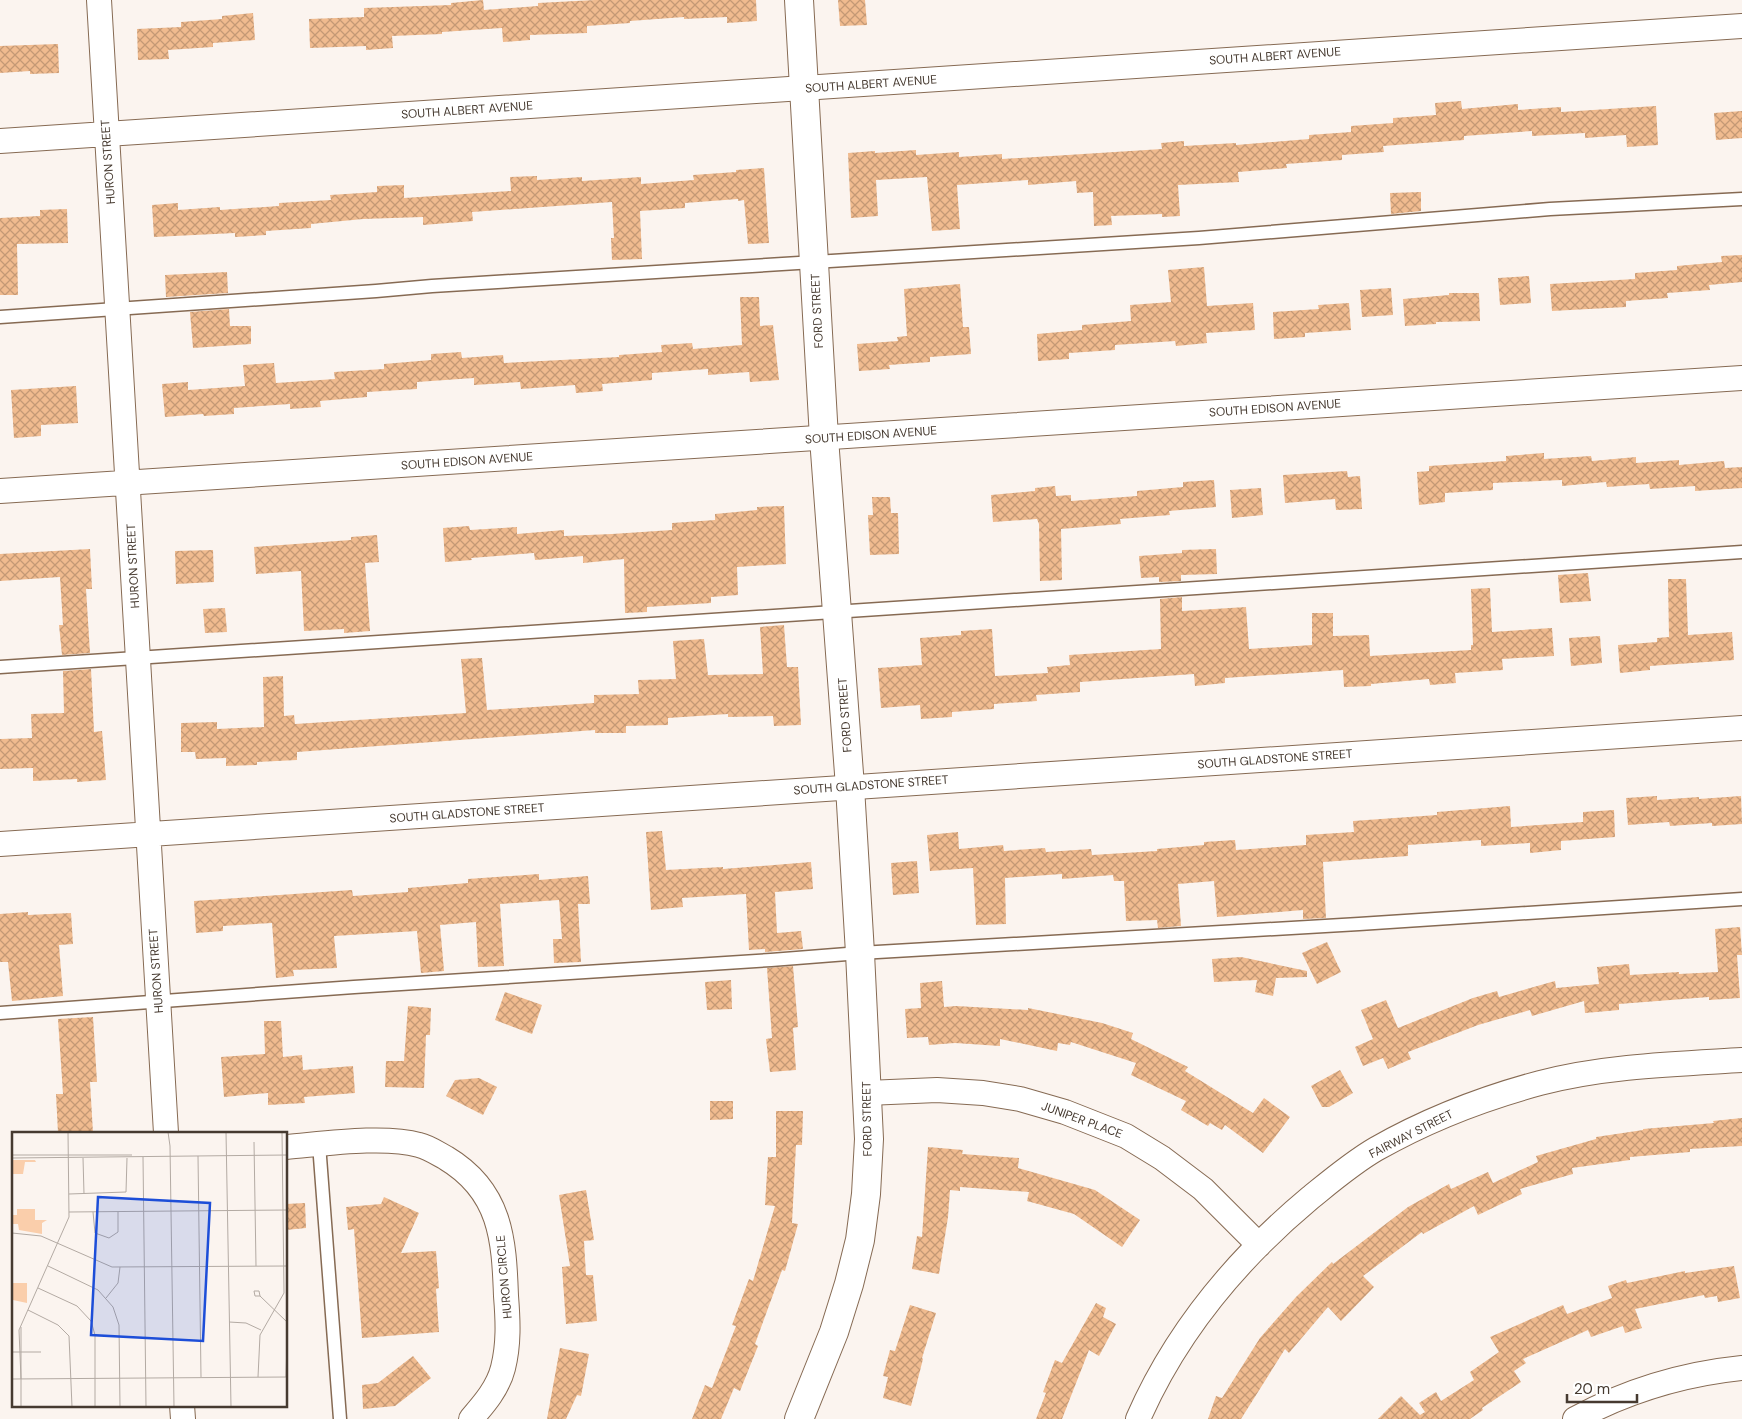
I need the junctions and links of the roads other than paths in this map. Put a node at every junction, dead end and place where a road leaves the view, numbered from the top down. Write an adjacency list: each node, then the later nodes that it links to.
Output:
1 (99, 0): 5 (street, HURON STREET)
2 (799, 0): 4 (street, FORD STREET)
3 (1742, 26): 4 (street, SOUTH ALBERT AVENUE)
4 (803, 88): 5 (street, SOUTH ALBERT AVENUE); 8 (street, FORD STREET)
5 (106, 134): 6 (street, SOUTH ALBERT AVENUE); 9 (street, HURON STREET)
6 (0, 141)
7 (1742, 199): 8 (lane)
8 (814, 261): 9 (lane); 12 (street, FORD STREET)
9 (117, 308): 10 (lane); 13 (street, HURON STREET)
10 (0, 317)
11 (1742, 378): 12 (street, SOUTH EDISON AVENUE)
12 (824, 438): 13 (street, SOUTH EDISON AVENUE); 16 (street, FORD STREET)
13 (128, 482): 14 (street, SOUTH EDISON AVENUE); 17 (street, HURON STREET)
14 (0, 491)
15 (1742, 552): 16 (lane)
16 (838, 612): 17 (lane); 20 (street, FORD STREET)
17 (138, 658): 18 (lane); 21 (street, HURON STREET)
18 (0, 667)
19 (1742, 728): 20 (street, SOUTH GLADSTONE STREET)
20 (850, 786): 21 (street, SOUTH GLADSTONE STREET); 24 (street, FORD STREET)
21 (147, 836): 22 (street, SOUTH GLADSTONE STREET); 25 (street, HURON STREET)
22 (0, 844)
23 (1742, 898): 24 (lane)
24 (860, 953): 25 (lane); 28 (street, FORD STREET)
25 (158, 1002): 26 (lane); 29 (street, HURON STREET)
26 (0, 1013)
27 (1742, 1060): 32 (street, FAIRWAY STREET)
28 (867, 1093): 32 (street, JUNIPER PLACE); 38 (street, FORD STREET)
29 (166, 1132)
30 (320, 1144): 31 (street, HURON CIRCLE); 36 (lane); 37 (street, HURON CIRCLE)
31 (288, 1147)
32 (1258, 1245): 39 (street, FAIRWAY STREET)
33 (1742, 1368): 40 (street)
34 (182, 1406): 35 (street)
35 (183, 1419)
36 (340, 1419)
37 (471, 1419)
38 (799, 1419)
39 (1138, 1419)
40 (1575, 1419)

